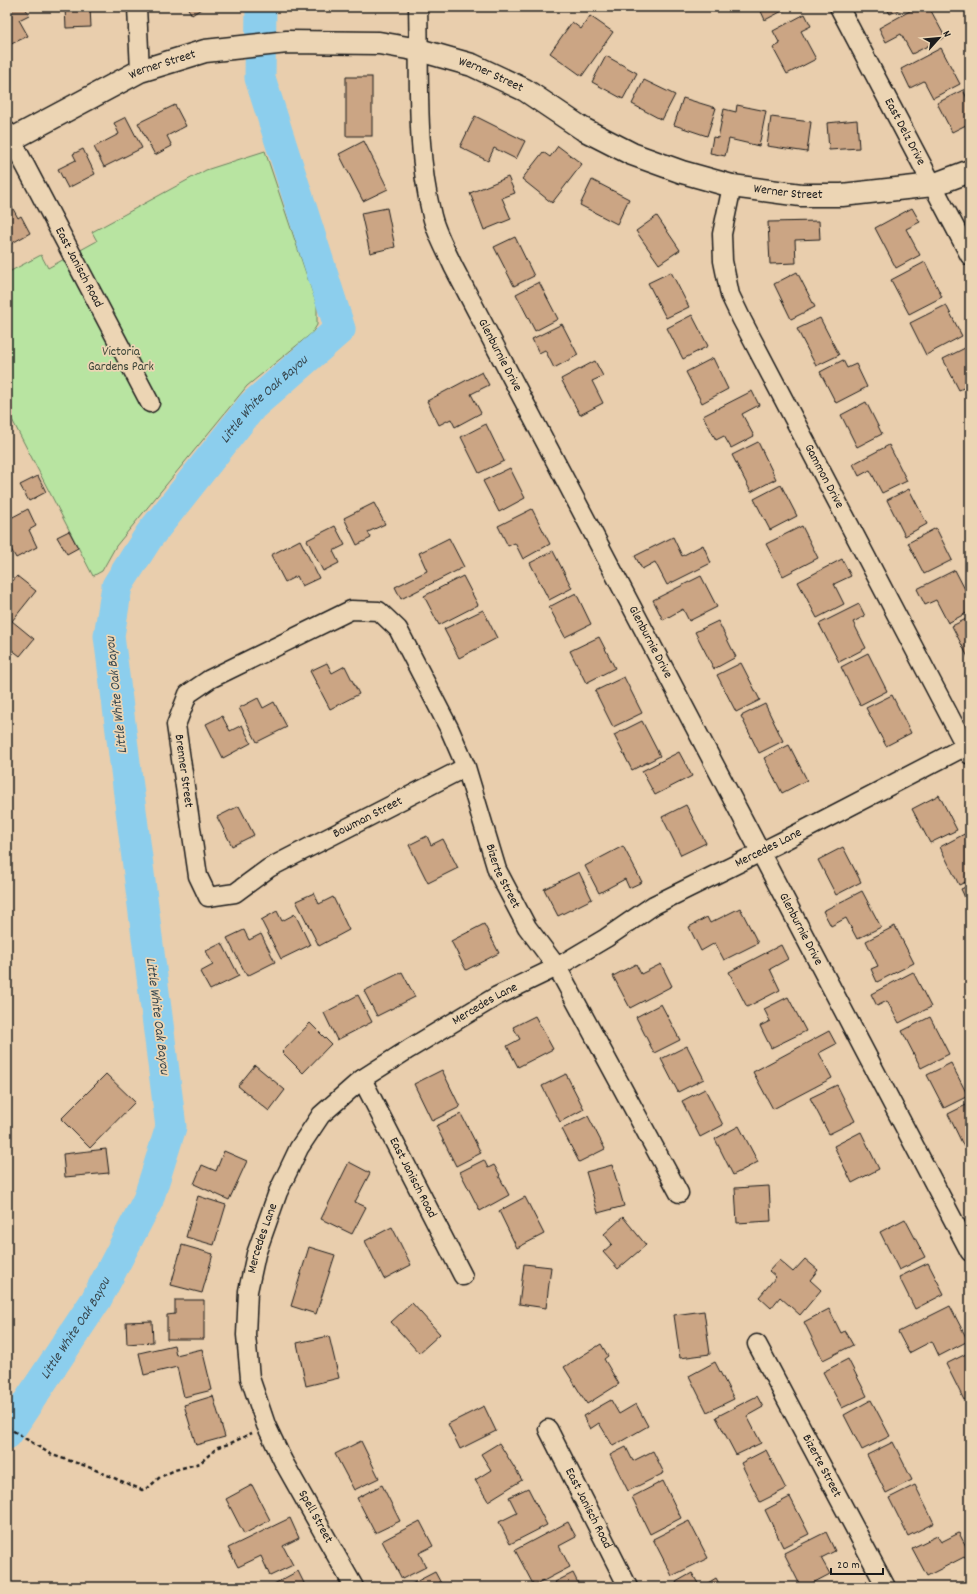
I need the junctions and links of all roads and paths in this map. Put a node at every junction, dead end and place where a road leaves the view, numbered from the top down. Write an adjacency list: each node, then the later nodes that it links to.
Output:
1 (137, 7): 5 (street)
2 (418, 7): 4 (street, Glenburnie Drive)
3 (839, 7): 8 (street, East Delz Drive)
4 (419, 50): 5 (street, Werner Street); 9 (street, Werner Street); 15 (street, Glenburnie Drive)
5 (140, 71): 6 (street, Werner Street)
6 (8, 138): 11 (street, East Janisch Road)
7 (970, 171): 8 (street, Werner Street)
8 (933, 185): 9 (street, Werner Street); 10 (street, East Delz Drive)
9 (732, 186): 13 (street, Gammon Drive)
10 (970, 256)
11 (150, 402)
12 (315, 628): 14 (street, Bizerte Street); 16 (street, Brenner Street)
13 (968, 748): 15 (street, Mercedes Lane)
14 (466, 767): 16 (street, Bowman Street); 17 (street, Bizerte Street)
15 (761, 852): 17 (street, Mercedes Lane); 20 (street, Glenburnie Drive)
16 (269, 868)
17 (557, 967): 18 (street, Mercedes Lane); 19 (street, Bizerte Street)
18 (362, 1079): 21 (street, East Janisch Road); 25 (street, Mercedes Lane)
19 (679, 1193)
20 (970, 1252)
21 (463, 1276)
22 (757, 1344): 28 (street, Bizerte Street)
23 (7, 1427): 25 (path)
24 (548, 1429): 27 (street, East Janisch Road)
25 (271, 1434): 26 (street, Spell Street)
26 (354, 1587)
27 (628, 1587)
28 (886, 1587)

